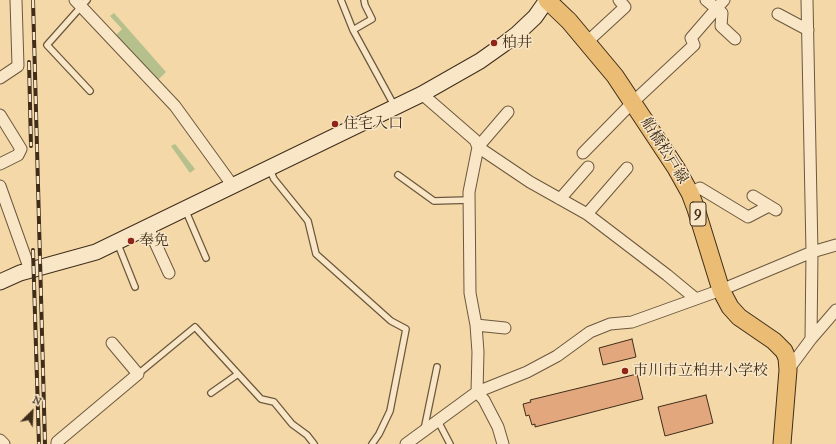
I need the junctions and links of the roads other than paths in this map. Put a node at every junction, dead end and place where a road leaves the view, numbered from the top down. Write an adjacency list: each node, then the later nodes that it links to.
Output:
1 (7, 0): 10 (street)
2 (341, 0): 12 (lane)
3 (364, 0): 12 (lane)
4 (547, 0): 15 (main road, 船橋松戸線 / 9); 18 (street)
5 (618, 0): 15 (street)
6 (706, 0): 9 (street)
7 (807, 0): 13 (street)
8 (81, 3): 17 (lane); 31 (street)
9 (720, 4): 14 (street); 19 (street)
10 (16, 5): 16 (street)
11 (778, 14): 13 (street)
12 (353, 30): 20 (lane)
13 (808, 30): 41 (street)
14 (735, 39)
15 (587, 42): 19 (main road, 船橋松戸線 / 9)
16 (1, 76)
17 (90, 91)
18 (422, 94): 20 (street); 23 (street)
19 (633, 102): 24 (street); 32 (main road, 船橋松戸線 / 9)
20 (395, 107): 26 (street)
21 (508, 112): 23 (street)
22 (0, 115): 25 (street)
23 (478, 147): 34 (street); 35 (street)
24 (583, 153)
25 (0, 164)
26 (269, 168): 31 (street); 67 (lane)
27 (588, 168): 34 (street)
28 (627, 168): 37 (street)
29 (398, 175): 35 (lane)
30 (0, 186): 43 (street)
31 (232, 186): 36 (street)
32 (690, 193): 33 (street); 47 (main road, 船橋松戸線 / 9)
33 (753, 196)
34 (560, 199): 37 (street)
35 (469, 200): 50 (street)
36 (185, 209): 38 (street); 42 (lane)
37 (587, 214): 48 (street)
38 (148, 227): 39 (street); 44 (street)
39 (117, 242): 43 (street); 46 (lane)
40 (836, 245): 41 (street)
41 (812, 252): 47 (street); 52 (street)
42 (206, 258)
43 (30, 270): 45 (street)
44 (169, 273)
45 (0, 282)
46 (136, 287)
47 (722, 290): 48 (street); 55 (main road, 船橋松戸線 / 9)
48 (696, 299): 58 (street)
49 (836, 310): 52 (street)
50 (476, 325): 51 (street); 58 (street)
51 (505, 328)
52 (811, 339): 55 (street)
53 (112, 343): 56 (street)
54 (437, 367): 61 (lane)
55 (788, 370): 70 (main road, 船橋松戸線 / 9)
56 (138, 374): 57 (lane); 65 (street)
57 (238, 374): 59 (lane); 66 (lane)
58 (477, 392): 60 (street); 69 (street)
59 (211, 393)
60 (438, 421): 61 (street); 68 (lane)
61 (424, 432): 63 (street)
62 (0, 440): 64 (street)
63 (412, 442)
64 (4, 444)
65 (57, 444)
66 (314, 444)
67 (372, 444)
68 (450, 444)
69 (503, 444)
70 (782, 444)

